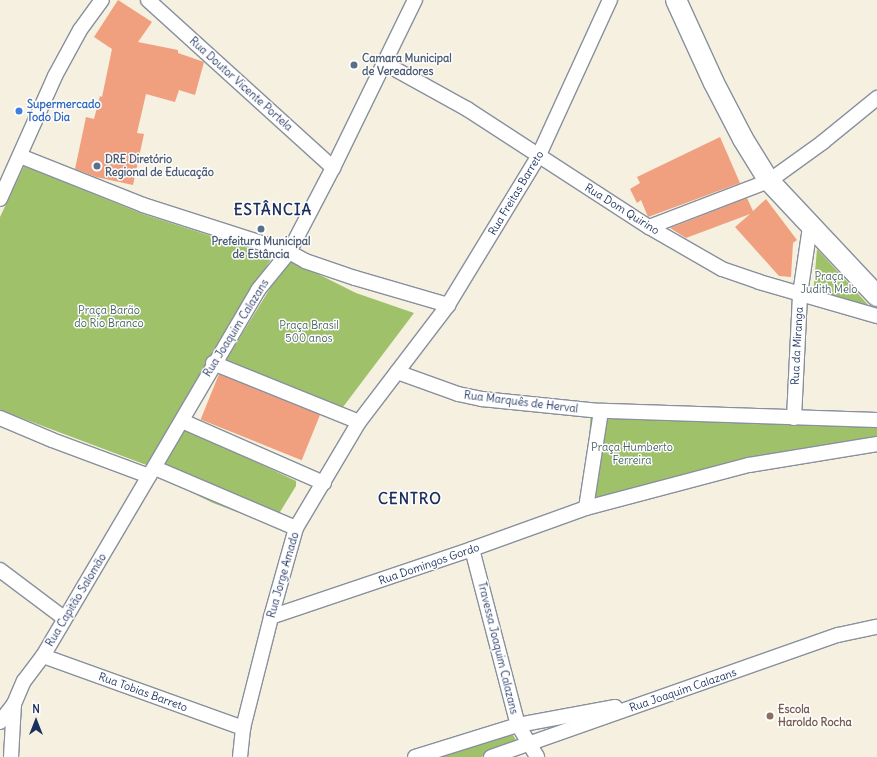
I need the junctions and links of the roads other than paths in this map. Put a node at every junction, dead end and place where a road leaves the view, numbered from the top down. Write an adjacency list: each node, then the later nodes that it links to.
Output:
1 (102, 0): 8 (street)
2 (148, 0): 10 (street, Rua Doutor Vicente Portela)
3 (415, 0): 6 (street, Rua Joaquim Calazans)
4 (610, 0): 9 (street, Rua Freitas Barreto)
5 (676, 0): 11 (street)
6 (384, 62): 9 (street, Rua Dom Quirino); 10 (street, Rua Joaquim Calazans)
7 (877, 98): 11 (street)
8 (20, 156): 12 (street); 15 (street)
9 (538, 157): 13 (street, Rua Dom Quirino); 18 (street, Rua Freitas Barreto)
10 (333, 168): 15 (street, Rua Joaquim Calazans)
11 (769, 181): 13 (street); 14 (street)
12 (0, 199)
13 (649, 227): 16 (street, Rua Dom Quirino)
14 (810, 228): 16 (street, Rua da Miranga); 17 (street)
15 (289, 252): 18 (street); 20 (street, Rua Joaquim Calazans)
16 (800, 294): 19 (street, Rua Dom Quirino); 24 (street, Rua da Miranga)
17 (877, 296)
18 (448, 305): 21 (street, Rua Freitas Barreto)
19 (877, 316)
20 (213, 363): 26 (street, Rua Joaquim Calazans); 27 (street)
21 (397, 372): 22 (street, Rua Marquês de Herval); 27 (street, Rua Jorge Amado)
22 (601, 411): 24 (street); 31 (street)
23 (0, 418): 29 (street)
24 (794, 418): 25 (street)
25 (877, 420)
26 (182, 421): 29 (street, Rua Joaquim Calazans); 30 (street)
27 (359, 422): 30 (street, Rua Jorge Amado)
28 (877, 444): 31 (street)
29 (152, 472): 32 (street); 36 (street, Rua Capitão Salomão)
30 (324, 483): 32 (street, Rua Jorge Amado)
31 (586, 508): 33 (street, Rua Domingos Gordo)
32 (296, 528): 35 (street, Rua Jorge Amado)
33 (472, 549): 35 (street, Rua Domingos Gordo); 42 (street, Travessa Joaquim Calazans)
34 (0, 570): 36 (street)
35 (271, 617): 43 (street, Rua Jorge Amado)
36 (64, 618): 38 (street, Rua Capitão Salomão)
37 (877, 627): 39 (street, Rua Joaquim Calazans)
38 (43, 656): 40 (street, Rua Capitão Salomão); 43 (street, Rua Tobias Barreto)
39 (653, 701): 42 (street); 44 (street, Rua Joaquim Calazans)
40 (14, 704): 41 (street, Rua Capitão Salomão); 45 (street)
41 (0, 722)
42 (518, 726): 44 (street, Travessa Joaquim Calazans); 47 (street)
43 (243, 728): 46 (street, Rua Jorge Amado)
44 (528, 744): 48 (street, Rua Joaquim Calazans); 49 (street, Travessa Joaquim Calazans)
45 (11, 757)
46 (240, 757)
47 (416, 757)
48 (491, 757)
49 (537, 757)

